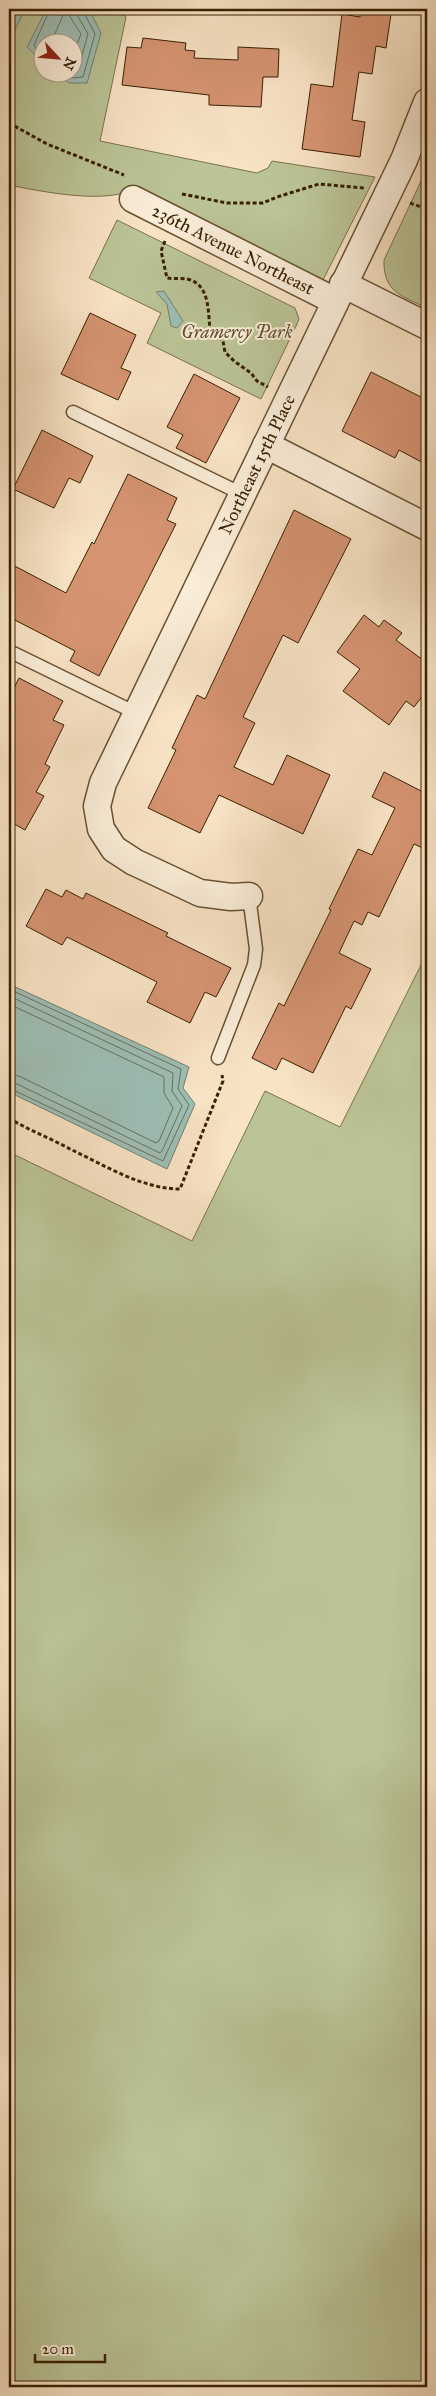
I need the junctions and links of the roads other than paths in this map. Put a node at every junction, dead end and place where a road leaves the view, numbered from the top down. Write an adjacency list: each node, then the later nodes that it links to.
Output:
1 (427, 102): 3 (street, Northeast 15th Place)
2 (133, 199): 3 (street, 236th Avenue Northeast)
3 (339, 293): 4 (street, 236th Avenue Northeast); 6 (street, Northeast 15th Place)
4 (427, 326)
5 (73, 412): 7 (lane)
6 (266, 445): 7 (street, Northeast 15th Place); 8 (street)
7 (242, 494): 10 (street, Northeast 15th Place)
8 (427, 527)
9 (9, 651): 10 (lane)
10 (136, 713): 11 (street, Northeast 15th Place)
11 (250, 896): 12 (lane)
12 (218, 1058)

